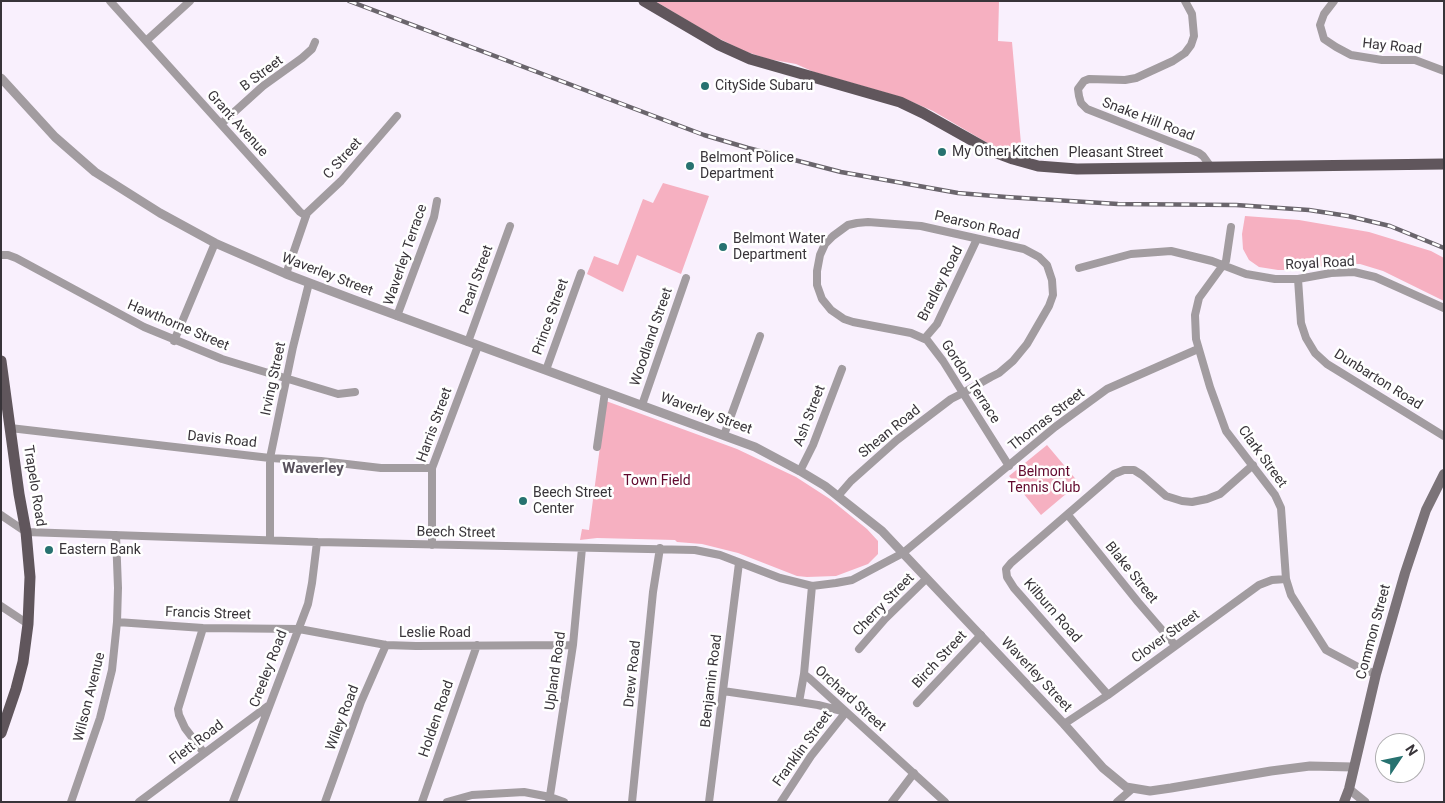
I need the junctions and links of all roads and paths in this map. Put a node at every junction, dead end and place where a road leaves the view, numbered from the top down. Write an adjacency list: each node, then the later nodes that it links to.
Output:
1 (110, 1): 6 (street, Grant Avenue)
2 (190, 1): 6 (street)
3 (644, 1): 13 (main road, Pleasant Street)
4 (1185, 1): 13 (street, Snake Hill Road)
5 (1334, 1): 8 (street, Hay Road)
6 (146, 41): 11 (street, Grant Avenue)
7 (315, 42): 11 (street, B Street)
8 (1444, 70)
9 (1, 78): 20 (street, Waverley Street)
10 (396, 116): 15 (street, C Street)
11 (221, 124): 15 (street, Grant Avenue)
12 (1444, 164): 13 (main road, Pleasant Street)
13 (1211, 167)
14 (437, 201): 31 (street, Waverley Terrace)
15 (306, 216): 25 (street)
16 (857, 223): 19 (street, Pearson Road); 33 (street, Gordon Terrace)
17 (510, 226): 35 (street, Pearl Street)
18 (1231, 227): 22 (street, Clark Street)
19 (977, 239): 29 (street, Pearson Road); 33 (street, Bradley Road)
20 (215, 243): 25 (street, Waverley Street); 34 (street)
21 (1, 256): 34 (street, Hawthorne Street)
22 (1224, 265): 23 (street, Royal Road); 27 (street, Royal Road); 37 (street, Clark Street)
23 (1079, 268)
24 (580, 273): 40 (street, Prince Street)
25 (286, 274): 28 (street, Waverley Street)
26 (686, 278): 45 (street, Woodland Street)
27 (1298, 279): 30 (street, Royal Road); 48 (street, Dunbarton Road)
28 (310, 283): 31 (street, Waverley Street); 41 (street, Irving Street)
29 (1051, 302): 44 (street, Shean Road)
30 (1444, 308)
31 (398, 316): 35 (street, Waverley Street)
32 (760, 336): 47 (street)
33 (925, 338): 44 (street, Gordon Terrace)
34 (174, 341): 41 (street, Hawthorne Street)
35 (468, 342): 36 (street, Waverley Street)
36 (478, 346): 40 (street, Waverley Street); 53 (street, Harris Street)
37 (1198, 349): 51 (street, Clark Street); 52 (street, Thomas Street)
38 (1, 361): 46 (main road, Trapelo Road)
39 (842, 369): 54 (street, Ash Street)
40 (546, 370): 43 (street, Waverley Street)
41 (287, 380): 42 (street, Hawthorne Street); 50 (street, Irving Street)
42 (355, 392)
43 (605, 392): 45 (street, Waverley Street); 49 (street)
44 (963, 393): 52 (street, Gordon Terrace); 56 (street, Shean Road)
45 (642, 405): 47 (street, Waverley Street)
46 (10, 428): 50 (street, Davis Road); 59 (main road, Trapelo Road)
47 (724, 435): 54 (street, Waverley Street)
48 (1444, 436)
49 (597, 447)
50 (270, 458): 53 (street, Davis Road); 61 (street, Irving Street)
51 (1253, 465): 58 (street, Kilburn Road); 69 (street, Clark Street)
52 (1009, 466): 66 (street, Thomas Street)
53 (432, 468): 63 (street, Harris Street)
54 (800, 471): 56 (street, Waverley Street)
55 (1444, 474): 83 (main road, Common Street)
56 (838, 496): 66 (street, Waverley Street)
57 (1, 515): 59 (street)
58 (1068, 515): 80 (street, Blake Street); 85 (street, Kilburn Road)
59 (26, 532): 60 (street, Beech Street); 73 (main road, Trapelo Road)
60 (116, 535): 61 (street, Beech Street); 72 (street, Wilson Avenue)
61 (270, 540): 62 (street, Beech Street)
62 (317, 542): 63 (street, Beech Street); 75 (street, Creeley Road)
63 (432, 545): 64 (street, Beech Street)
64 (582, 548): 65 (street, Beech Street); 79 (street, Upland Road)
65 (660, 548): 67 (street, Beech Street); 106 (street, Drew Road)
66 (903, 553): 68 (street, Waverley Street); 70 (street, Beech Street)
67 (739, 563): 70 (street, Beech Street); 84 (street, Benjamin Road)
68 (926, 579): 76 (street, Waverley Street); 81 (street, Cherry Street)
69 (1286, 579): 80 (street, Clover Street); 83 (street, Clark Street)
70 (812, 586): 82 (street, Orchard Street)
71 (1, 606): 73 (street)
72 (117, 622): 74 (street, Francis Street); 99 (street, Wilson Avenue)
73 (28, 624): 89 (main road, Trapelo Road)
74 (203, 628): 75 (street, Francis Street); 93 (street)
75 (299, 628): 77 (street, Leslie Road); 88 (street, Creeley Road)
76 (981, 635): 87 (street, Birch Street); 91 (street, Waverley Street)
77 (386, 645): 78 (street, Leslie Road); 102 (street, Wiley Road)
78 (477, 645): 79 (street, Leslie Road); 103 (street, Holden Road)
79 (573, 645): 98 (street, Upland Road)
80 (1176, 645): 85 (street, Clover Street)
81 (859, 649)
82 (804, 674): 86 (street); 90 (street, Orchard Street)
83 (1376, 674): 94 (main road, Common Street)
84 (723, 691): 86 (street); 107 (street, Benjamin Road)
85 (1108, 695): 91 (street, Clover Street)
86 (799, 702): 90 (street)
87 (917, 703)
88 (270, 705): 93 (street, Flett Road); 101 (street, Creeley Road)
89 (5, 708): 92 (main road, Trapelo Road)
90 (846, 712): 95 (street, Orchard Street); 108 (street, Franklin Street)
91 (1064, 724): 96 (street, Waverley Street)
92 (1, 733)
93 (204, 753): 100 (street, Flett Road)
94 (1353, 767): 96 (street); 97 (main road, Common Street)
95 (914, 774): 109 (street); 110 (street, Orchard Street)
96 (1132, 789): 111 (street)
97 (1349, 789): 112 (main road, Common Street); 113 (street)
98 (550, 799): 104 (street); 105 (street)
99 (71, 802)
100 (139, 802)
101 (233, 802)
102 (325, 802)
103 (422, 802)
104 (447, 802)
105 (564, 802)
106 (632, 802)
107 (709, 802)
108 (780, 802)
109 (892, 802)
110 (945, 802)
111 (1117, 802)
112 (1344, 802)
113 (1365, 802)

